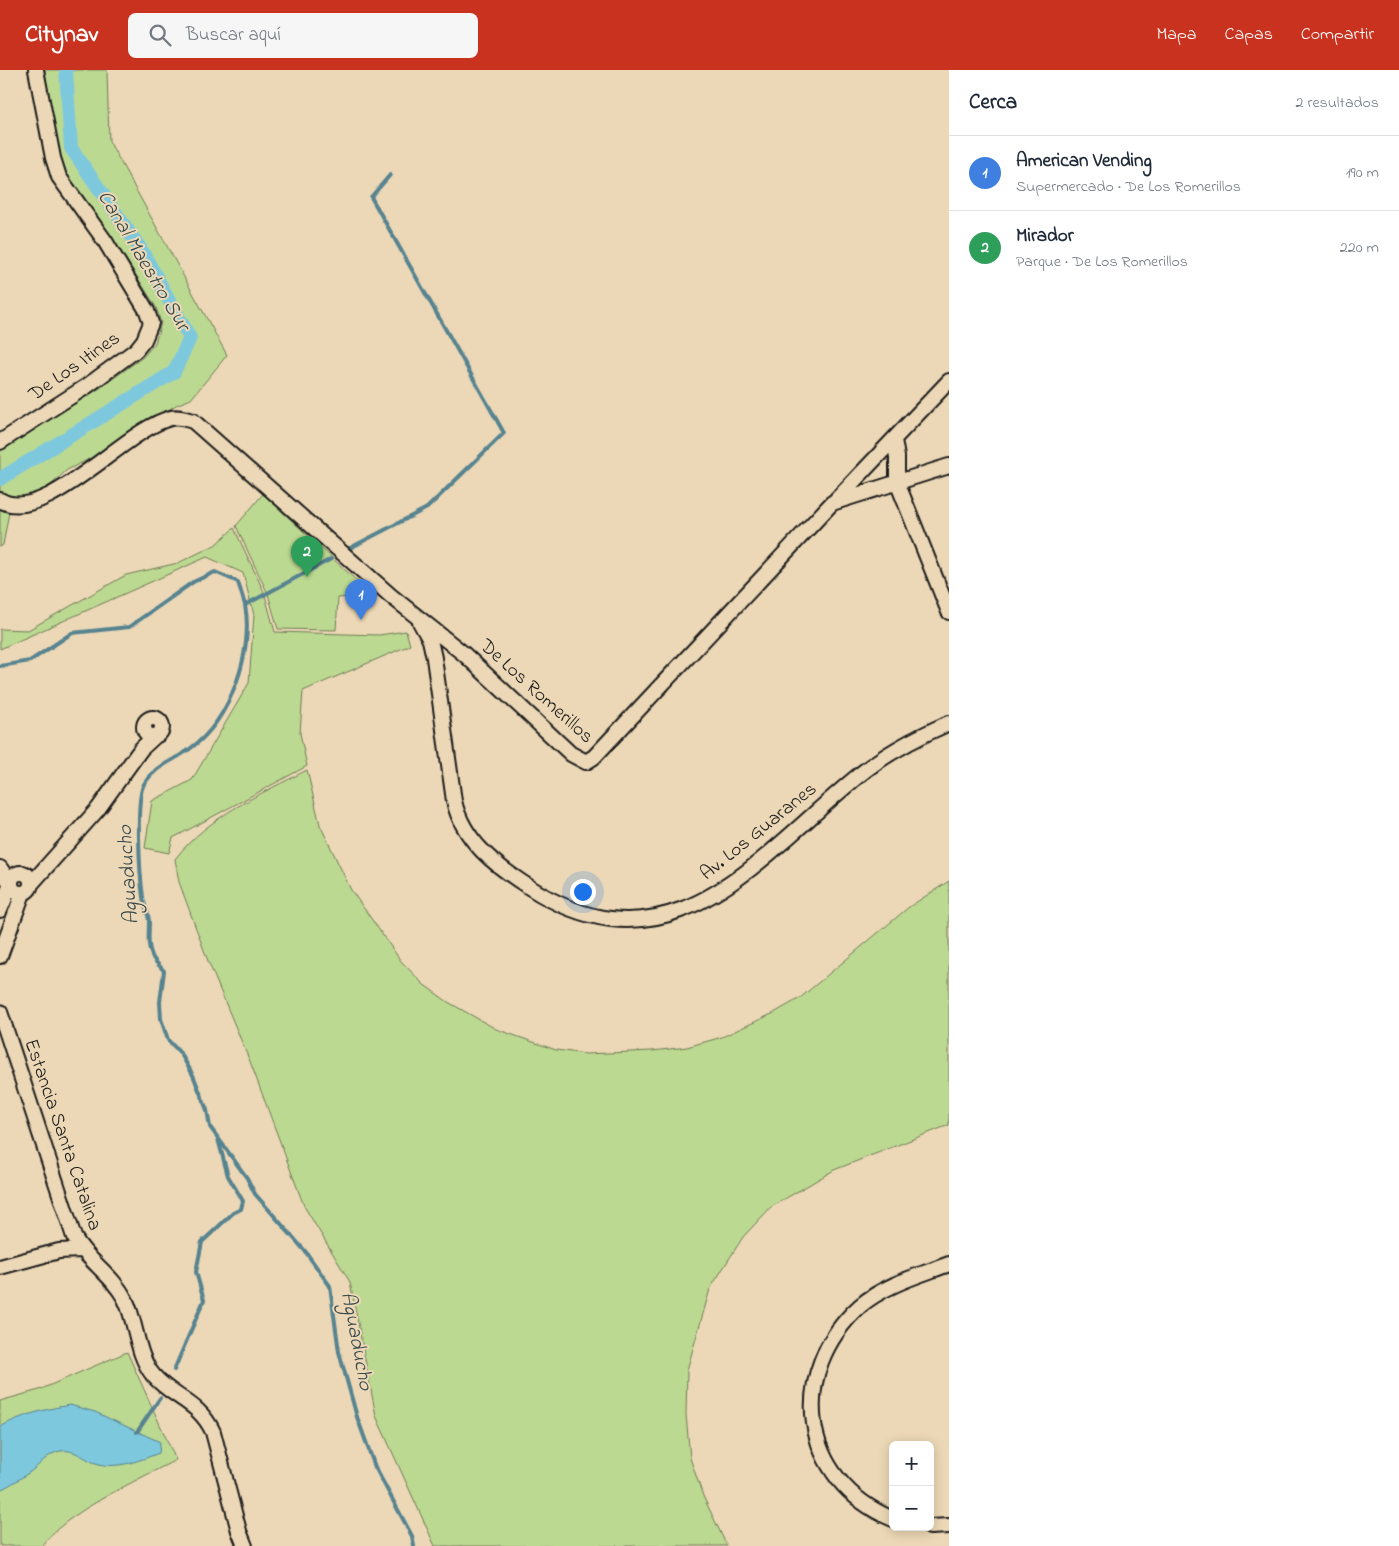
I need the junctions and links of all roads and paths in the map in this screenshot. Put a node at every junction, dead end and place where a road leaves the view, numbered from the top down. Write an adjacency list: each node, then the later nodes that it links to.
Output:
1 (36, 70): 4 (street, De Los Itines)
2 (949, 381): 3 (street)
3 (894, 440): 6 (street); 8 (street)
4 (0, 442)
5 (949, 466): 6 (street, De Los Romerillos)
6 (897, 482): 8 (street, De Los Romerillos); 9 (street)
7 (0, 500): 10 (street, De Los Romerillos)
8 (832, 504): 10 (street, De Los Romerillos)
9 (949, 612)
10 (417, 617): 11 (street, Av. Los Guaranes)
11 (949, 723)
12 (149, 732): 14 (street)
13 (0, 868): 14 (street)
14 (21, 882): 15 (street); 16 (street)
15 (0, 910)
16 (0, 956)
17 (0, 1012): 18 (street, Estancia Santa Catalina)
18 (81, 1250): 20 (street); 24 (street, Estancia Santa Catalina)
19 (949, 1264): 21 (street)
20 (0, 1267)
21 (889, 1517)
22 (949, 1526): 23 (street)
23 (934, 1527)
24 (242, 1545)

